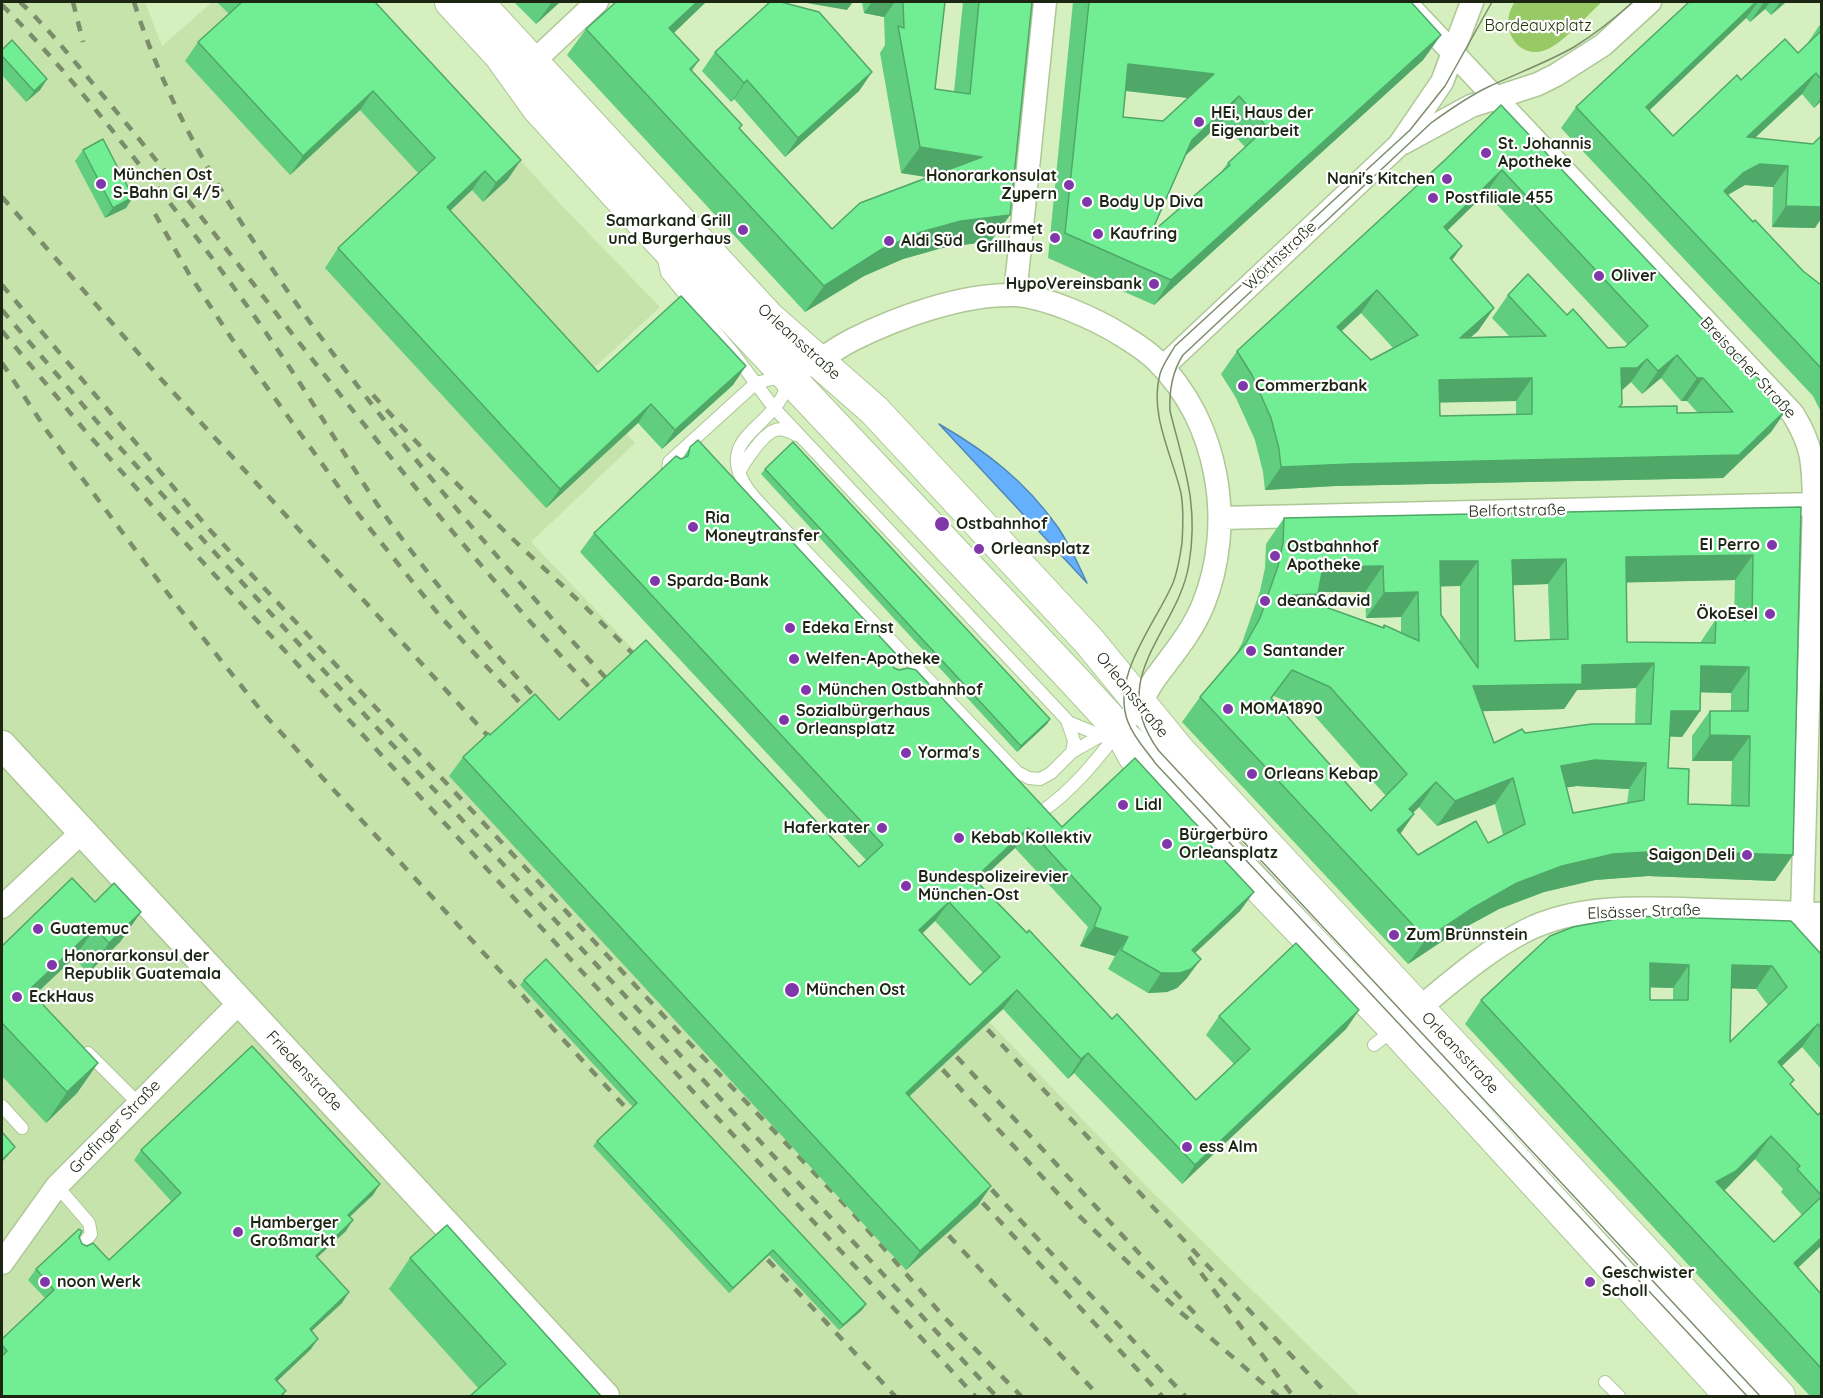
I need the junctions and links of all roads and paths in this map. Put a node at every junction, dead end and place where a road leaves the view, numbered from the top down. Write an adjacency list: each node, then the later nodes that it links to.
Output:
1 (451, 2): 10 (main road, Orleansstraße)
2 (467, 2): 10 (lane)
3 (477, 2): 10 (main road, Orleansstraße)
4 (597, 2): 10 (street)
5 (1046, 2): 17 (street)
6 (1405, 2): 9 (street, Breisacher Straße)
7 (1472, 2): 9 (street, Wörthstraße)
8 (1650, 2): 11 (street, Wörthstraße)
9 (1453, 53): 11 (street, Breisacher Straße); 13 (street, Wörthstraße)
10 (526, 69): 12 (lane); 15 (main road, Orleansstraße); 16 (main road, Orleansstraße)
11 (1494, 97): 13 (street, Wörthstraße); 26 (street, Breisacher Straße)
12 (590, 143)
13 (1399, 145): 20 (street, Wörthstraße)
14 (618, 174): 15 (lane)
15 (653, 192): 18 (main road, Orleansstraße)
16 (661, 242): 18 (main road, Orleansstraße); 21 (lane)
17 (1015, 295): 19 (street); 20 (street)
18 (786, 352): 19 (main road, Orleansstraße); 19 (street); 21 (lane); 22 (lane); 30 (main road, Orleansstraße)
19 (820, 361): 28 (main road, Orleansstraße)
20 (1163, 367): 27 (street)
21 (756, 383): 22 (lane); 24 (lane)
22 (774, 408): 23 (lane); 25 (lane)
23 (802, 438): 25 (lane); 29 (lane)
24 (668, 470)
25 (739, 473): 32 (lane)
26 (1814, 504): 27 (street, Belfortstraße); 37 (street, Breisacher Straße)
27 (1220, 518): 28 (street)
28 (1140, 705): 30 (street); 40 (main road, Orleansstraße)
29 (1068, 722): 30 (lane, Orleansstraße); 32 (lane)
30 (1117, 741): 32 (lane); 33 (lane); 35 (lane); 40 (main road, Orleansstraße)
31 (2, 745): 34 (street, Friedenstraße)
32 (1072, 752)
33 (1022, 800)
34 (82, 832): 36 (street); 39 (street, Friedenstraße)
35 (1233, 837)
36 (2, 907)
37 (1812, 913): 38 (street, Breisacher Straße); 40 (street, Elsässer Straße)
38 (1821, 952)
39 (240, 1002): 42 (street, Grafinger Straße); 50 (street, Friedenstraße)
40 (1400, 1024): 52 (main road, Orleansstraße); 54 (main road, Orleansstraße)
41 (75, 1041): 42 (lane)
42 (138, 1103): 45 (street, Grafinger Straße)
43 (2, 1106): 44 (lane)
44 (22, 1128)
45 (57, 1186): 46 (lane); 47 (street, Grafinger Straße)
46 (80, 1248)
47 (2, 1263)
48 (1633, 1266): 53 (lane)
49 (1605, 1382): 51 (lane)
50 (605, 1396)
51 (1619, 1396)
52 (1731, 1396)
53 (1755, 1396)
54 (1779, 1396)

